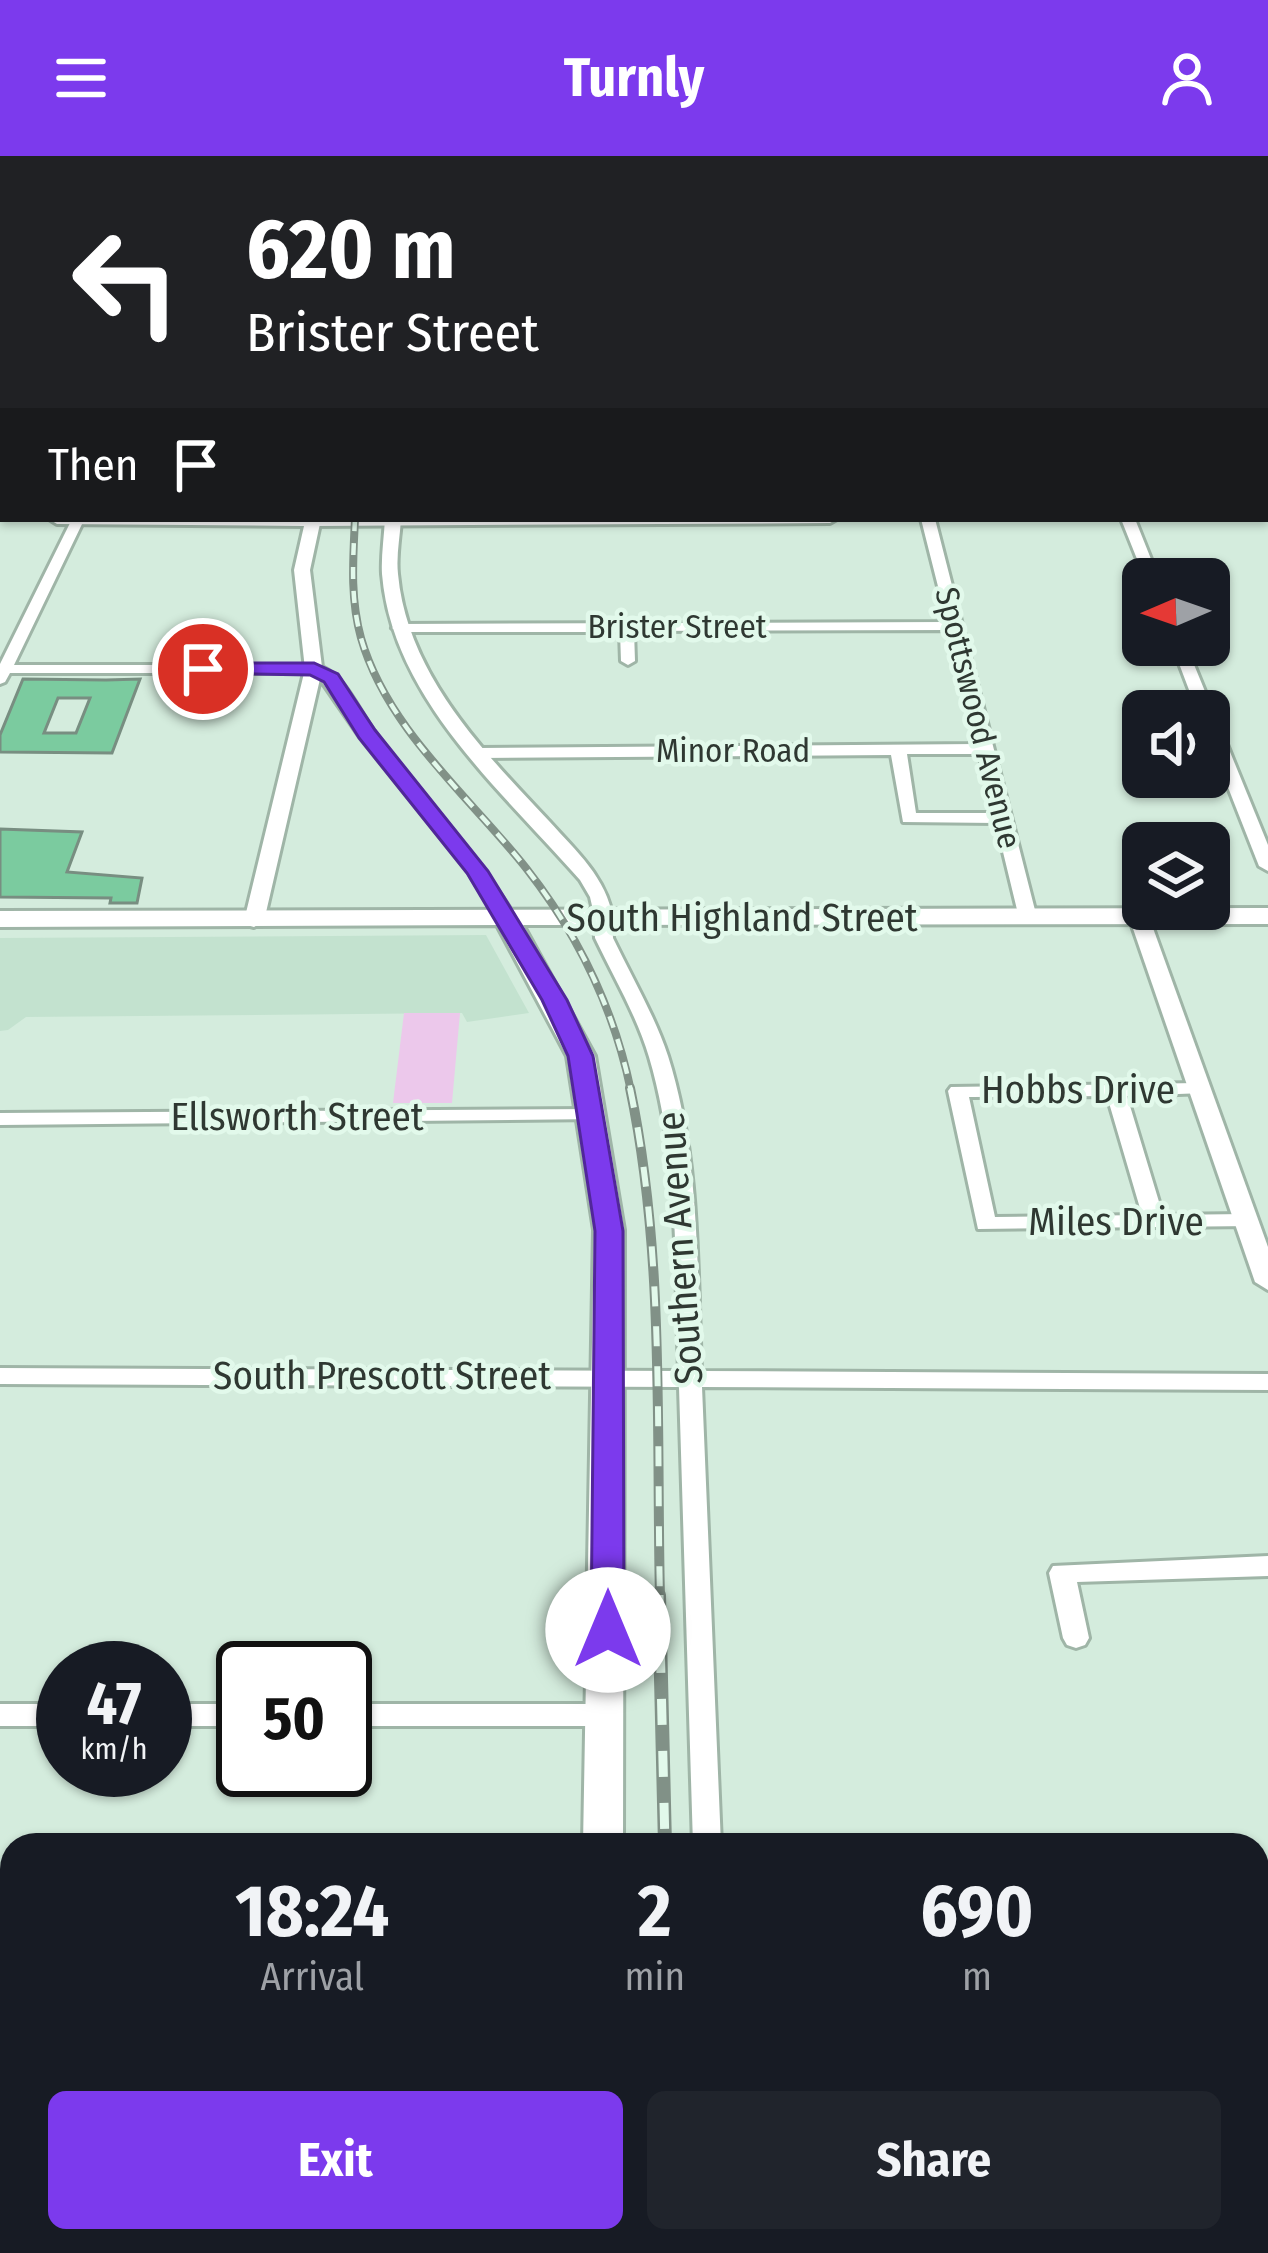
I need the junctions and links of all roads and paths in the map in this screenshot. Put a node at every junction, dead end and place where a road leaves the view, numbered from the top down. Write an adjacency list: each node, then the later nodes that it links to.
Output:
1 (76, 522): 12 (street)
2 (312, 522): 11 (street)
3 (393, 522): 9 (street, Southern Avenue)
4 (929, 522): 7 (street, Spottswood Avenue)
5 (1129, 522): 6 (street)
6 (1144, 558)
7 (955, 626): 8 (street, Brister Street); 13 (street, Spottswood Avenue)
8 (627, 627): 9 (street, Brister Street); 10 (street)
9 (399, 628): 15 (street, Southern Avenue)
10 (628, 661)
11 (314, 669): 12 (street); 22 (street, Southern Avenue); 26 (street)
12 (2, 673)
13 (986, 749): 14 (street, Minor Road); 17 (street, Spottswood Avenue)
14 (898, 750): 15 (street, Minor Road); 17 (street)
15 (480, 753): 25 (street, Southern Avenue)
16 (1230, 772): 18 (street)
17 (1003, 818): 23 (street, Spottswood Avenue)
18 (1268, 866)
19 (1230, 916): 20 (main road, South Highland Street)
20 (1268, 916)
21 (1122, 917): 23 (main road, South Highland Street)
22 (506, 918): 25 (main road, South Highland Street); 26 (main road, South Highland Street); 30 (main road, Southern Avenue)
23 (1028, 918): 25 (main road, South Highland Street)
24 (0, 919): 26 (main road, South Highland Street)
25 (603, 919): 38 (street, Southern Avenue)
26 (254, 921)
27 (1143, 930): 28 (street)
28 (1197, 1089): 29 (street, Hobbs Drive); 32 (street)
29 (1115, 1090): 33 (street); 34 (street, Hobbs Drive)
30 (593, 1115): 31 (street, Ellsworth Street); 37 (main road, Southern Avenue)
31 (0, 1119)
32 (1246, 1221): 33 (street, Miles Drive); 35 (street)
33 (1155, 1222): 34 (street, Miles Drive)
34 (986, 1224)
35 (1268, 1282)
36 (0, 1376): 37 (street, South Prescott Street)
37 (608, 1376): 38 (street, South Prescott Street); 45 (main road, Southern Avenue)
38 (692, 1380): 39 (street, South Prescott Street); 47 (street, Southern Avenue)
39 (1268, 1382)
40 (1268, 1566): 41 (street)
41 (1076, 1638)
42 (0, 1715): 43 (street)
43 (36, 1715)
44 (372, 1715): 45 (street)
45 (608, 1715): 46 (main road, Southern Avenue)
46 (603, 1833)
47 (707, 1833)

